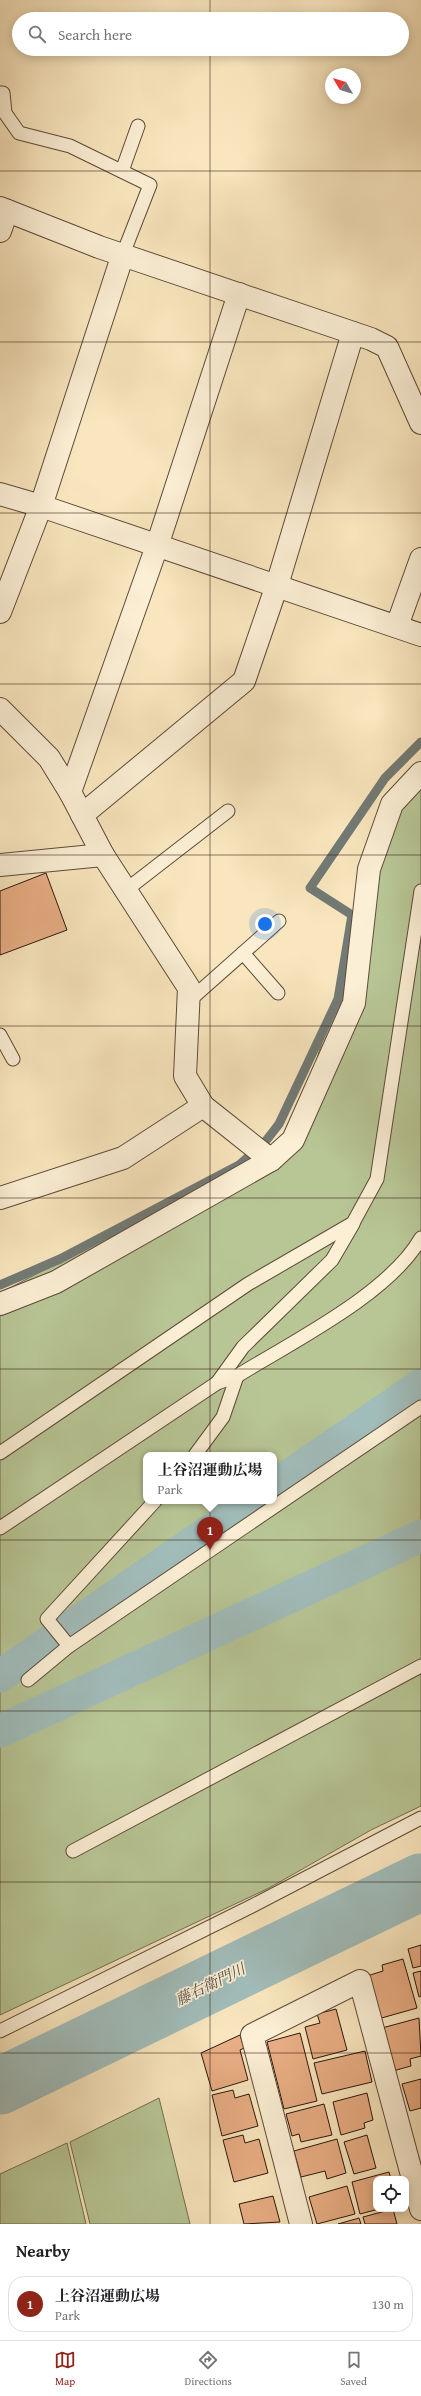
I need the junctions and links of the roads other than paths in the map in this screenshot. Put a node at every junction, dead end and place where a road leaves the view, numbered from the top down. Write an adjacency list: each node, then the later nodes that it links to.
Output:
1 (0, 92): 3 (lane)
2 (138, 126): 3 (lane)
3 (122, 171): 5 (lane)
4 (2, 217): 5 (street)
5 (123, 254): 6 (street); 10 (street)
6 (239, 294): 7 (street); 11 (street)
7 (353, 333): 8 (street); 13 (street)
8 (421, 423)
9 (0, 494): 10 (street)
10 (41, 506): 11 (street); 14 (street)
11 (158, 546): 13 (street); 19 (street)
12 (421, 559): 15 (street)
13 (277, 585): 15 (street); 21 (street)
14 (0, 612)
15 (397, 626): 16 (street)
16 (421, 635)
17 (0, 709): 19 (street)
18 (421, 773): 33 (street)
19 (70, 792): 21 (street)
20 (228, 811): 24 (lane)
21 (82, 815): 22 (street)
22 (104, 855): 23 (street); 24 (street)
23 (0, 865)
24 (126, 890): 29 (street)
25 (421, 891): 35 (lane)
26 (279, 921): 27 (lane)
27 (243, 953): 28 (lane); 29 (lane)
28 (278, 993)
29 (190, 1000): 32 (street)
30 (0, 1035): 31 (lane)
31 (13, 1059)
32 (203, 1106): 33 (street); 34 (street)
33 (271, 1160): 37 (street)
34 (0, 1198)
35 (353, 1223): 39 (lane); 42 (lane)
36 (421, 1238): 38 (lane)
37 (0, 1304)
38 (236, 1376): 39 (lane); 41 (lane)
39 (217, 1382): 44 (lane)
40 (421, 1408): 45 (lane)
41 (197, 1452)
42 (0, 1453)
43 (152, 1504): 45 (lane)
44 (0, 1528)
45 (69, 1646): 47 (lane)
46 (421, 1666): 49 (lane)
47 (28, 1680)
48 (421, 1818): 50 (lane)
49 (73, 1851)
50 (0, 2031)
51 (421, 2209): 52 (street)
52 (301, 2224)

